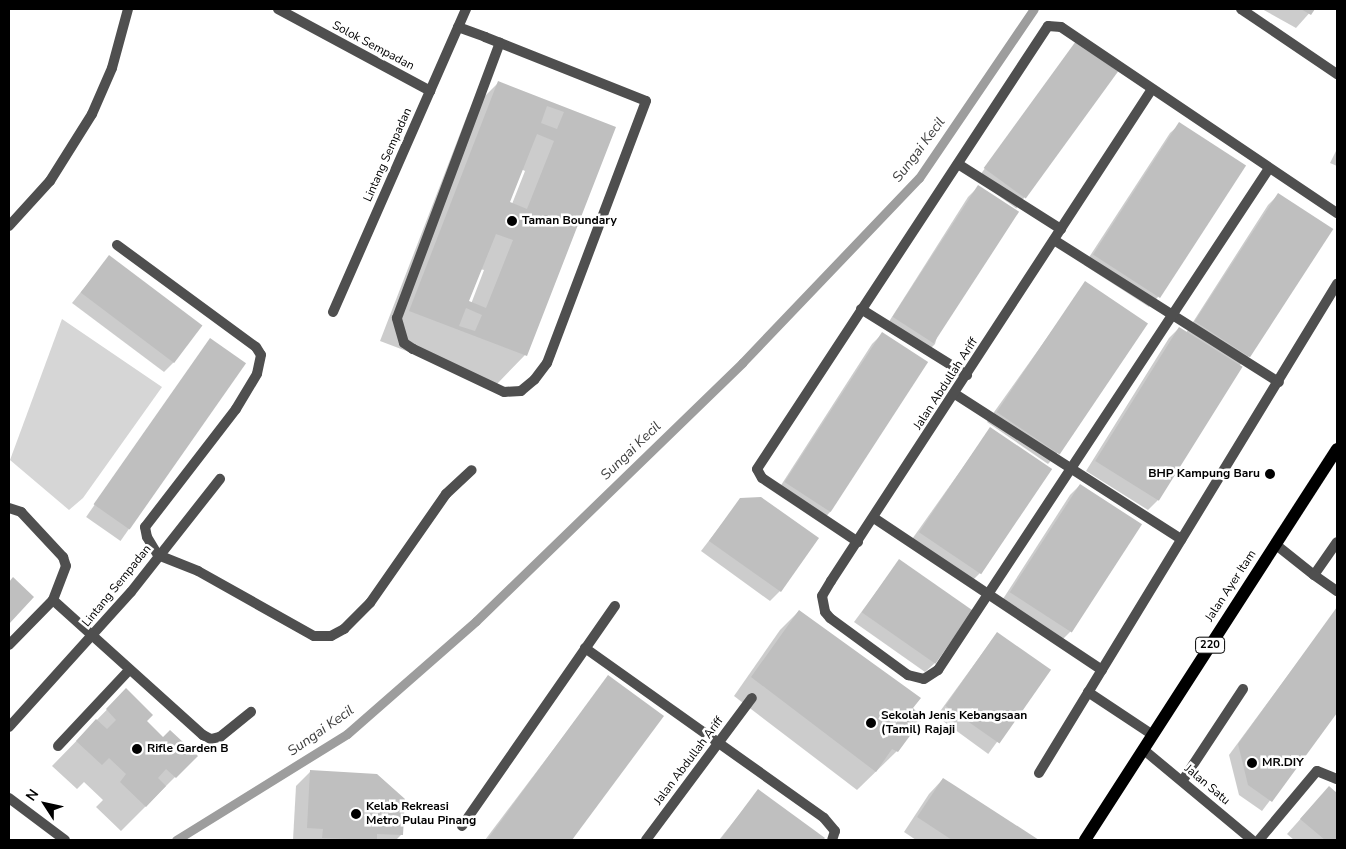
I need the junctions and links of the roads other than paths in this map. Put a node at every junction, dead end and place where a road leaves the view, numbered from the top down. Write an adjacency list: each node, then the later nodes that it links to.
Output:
1 (128, 9): 13 (street)
2 (278, 9): 9 (street, Solok Sempadan)
3 (466, 9): 5 (street, Lintang Sempadan)
4 (1240, 9): 7 (street)
5 (458, 26): 6 (street); 9 (street, Lintang Sempadan)
6 (500, 43): 6 (street)
7 (1337, 74)
8 (1152, 89): 10 (street); 11 (street); 14 (street, Jalan Abdullah Ariff)
9 (430, 91): 19 (street, Lintang Sempadan)
10 (958, 164): 14 (street); 18 (street)
11 (1268, 170): 12 (street); 20 (street)
12 (1337, 213)
13 (9, 226)
14 (1061, 229): 15 (street, Jalan Abdullah Ariff)
15 (1054, 240): 20 (street); 21 (street, Jalan Abdullah Ariff)
16 (117, 245): 34 (street)
17 (1337, 284): 22 (street)
18 (861, 309): 21 (street); 31 (street)
19 (333, 312)
20 (1173, 315): 22 (street); 25 (street)
21 (967, 376): 23 (street, Jalan Abdullah Ariff)
22 (1279, 382): 30 (street)
23 (955, 394): 25 (street); 29 (street, Jalan Abdullah Ariff)
24 (1337, 449): 33 (main road, Jalan Ayer Itam / 220)
25 (1072, 469): 30 (street); 37 (street)
26 (472, 470): 34 (street)
27 (220, 479): 34 (street, Lintang Sempadan)
28 (9, 508): 38 (street)
29 (874, 518): 31 (street, Jalan Abdullah Ariff); 37 (street)
30 (1181, 539): 44 (street)
31 (858, 542): 37 (street, Jalan Abdullah Ariff)
32 (1337, 542): 35 (street)
33 (1275, 544): 35 (street); 50 (main road, Jalan Ayer Itam / 220)
34 (158, 555): 40 (street, Lintang Sempadan)
35 (1314, 575): 36 (street)
36 (1337, 591)
37 (990, 595): 44 (street)
38 (53, 600): 40 (street); 41 (street)
39 (615, 606): 42 (street)
40 (91, 637): 43 (street); 49 (street, Lintang Sempadan)
41 (9, 645)
42 (585, 648): 51 (street); 58 (street)
43 (130, 670): 48 (street); 52 (street)
44 (1102, 670): 46 (street)
45 (1243, 690): 56 (street)
46 (1088, 692): 50 (street); 54 (street)
47 (752, 698): 51 (street, Jalan Abdullah Ariff)
48 (251, 712)
49 (9, 727)
50 (1152, 735): 53 (main road, Jalan Ayer Itam / 220)
51 (718, 744): 60 (street, Jalan Abdullah Ariff); 61 (street)
52 (58, 746)
53 (1144, 750): 56 (street, Jalan Satu); 62 (main road, Jalan Ayer Itam / 220)
54 (1039, 773)
55 (1337, 779): 64 (street)
56 (1183, 780): 63 (street, Jalan Satu)
57 (9, 798): 59 (street)
58 (462, 826)
59 (65, 840)
60 (646, 840)
61 (832, 840)
62 (1085, 840)
63 (1252, 840)
64 (1259, 840)

